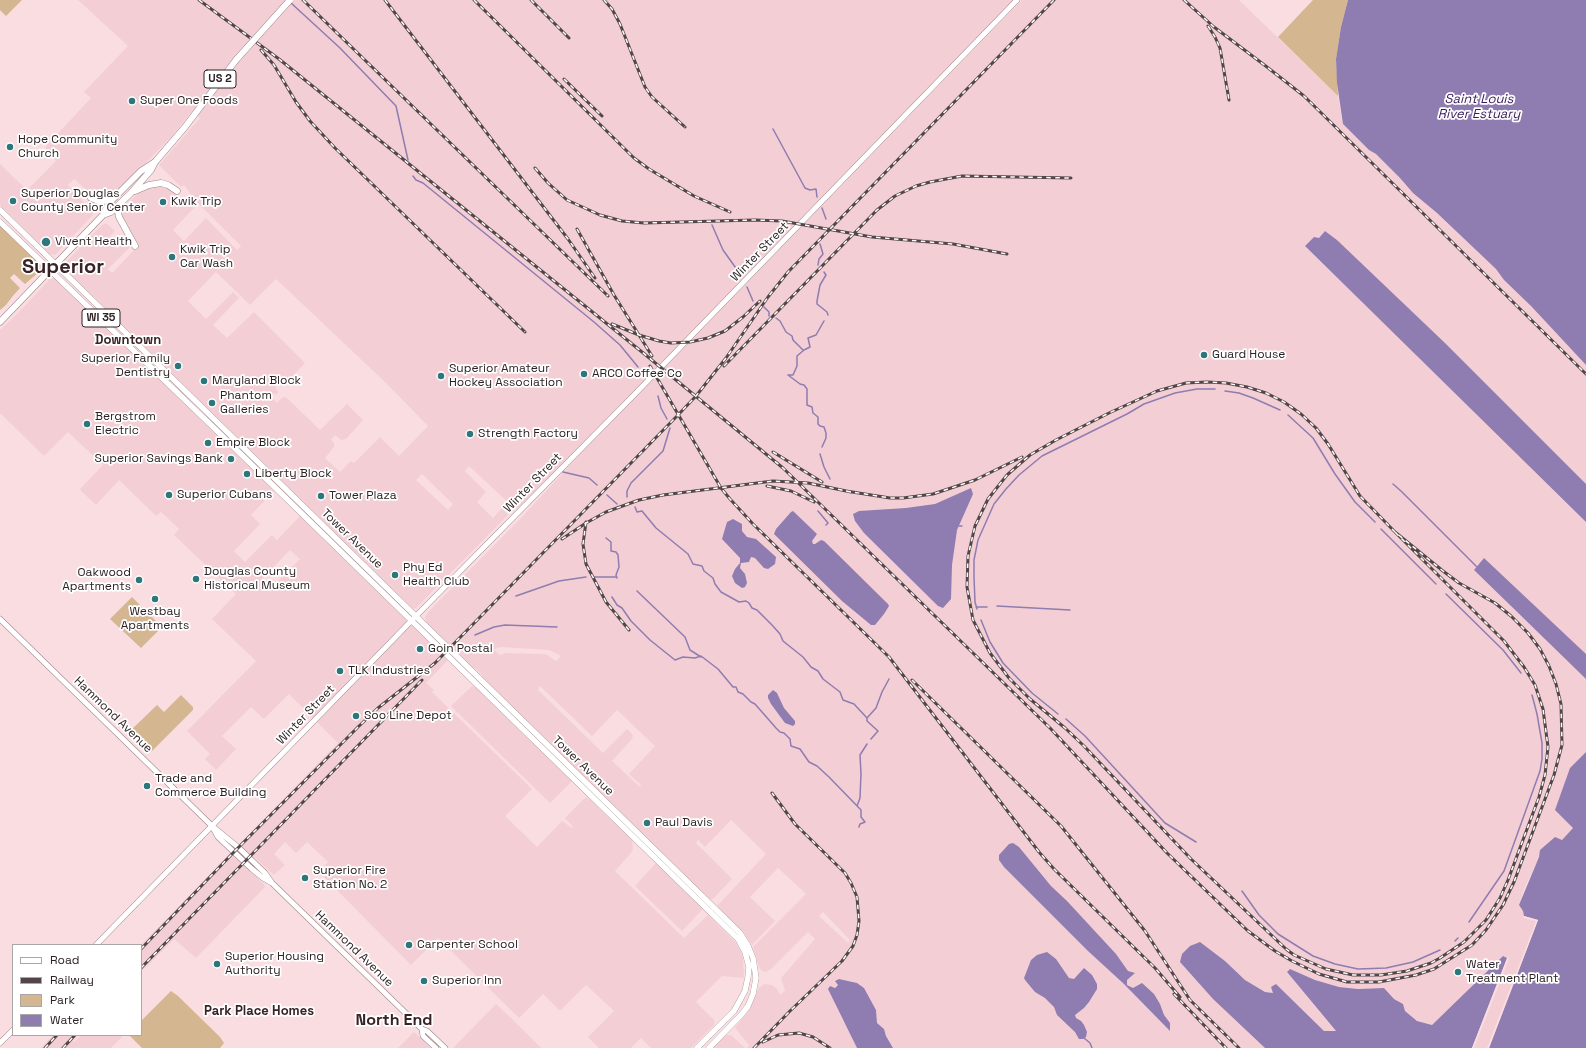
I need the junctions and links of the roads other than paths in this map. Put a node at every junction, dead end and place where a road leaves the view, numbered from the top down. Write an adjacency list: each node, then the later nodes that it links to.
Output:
1 (290, 0): 3 (highway, US 2, bridge)
2 (1017, 0): 17 (street, Winter Street)
3 (155, 162): 4 (highway, US 2); 6 (highway, US 2)
4 (136, 176): 7 (highway); 10 (highway, US 2)
5 (177, 191): 6 (highway)
6 (130, 194): 8 (highway, US 2)
7 (91, 198)
8 (121, 203): 10 (highway, US 2); 12 (highway)
9 (0, 210): 13 (main road, Tower Avenue / WI 35)
10 (103, 215): 13 (highway, US 2)
11 (0, 222): 13 (main road, Tower Avenue / WI 35)
12 (135, 246)
13 (53, 267): 14 (main road, Tower Avenue / WI 35); 15 (highway, US 2); 16 (main road, Tower Avenue / WI 35)
14 (98, 316): 16 (main road); 17 (main road, Tower Avenue / WI 35)
15 (0, 321)
16 (120, 328): 17 (main road, Tower Avenue / WI 35)
17 (414, 618): 19 (street, Winter Street); 26 (main road, Tower Avenue / WI 35); 27 (main road, Tower Avenue / WI 35)
18 (0, 619): 19 (street, Hammond Avenue)
19 (212, 826): 20 (street, Winter Street); 21 (street, Hammond Avenue)
20 (97, 944)
21 (422, 1029): 24 (street, Hammond Avenue); 25 (street, Hammond Avenue)
22 (12, 1031): 23 (street)
23 (0, 1043)
24 (436, 1048)
25 (445, 1048)
26 (697, 1048)
27 (709, 1048)

